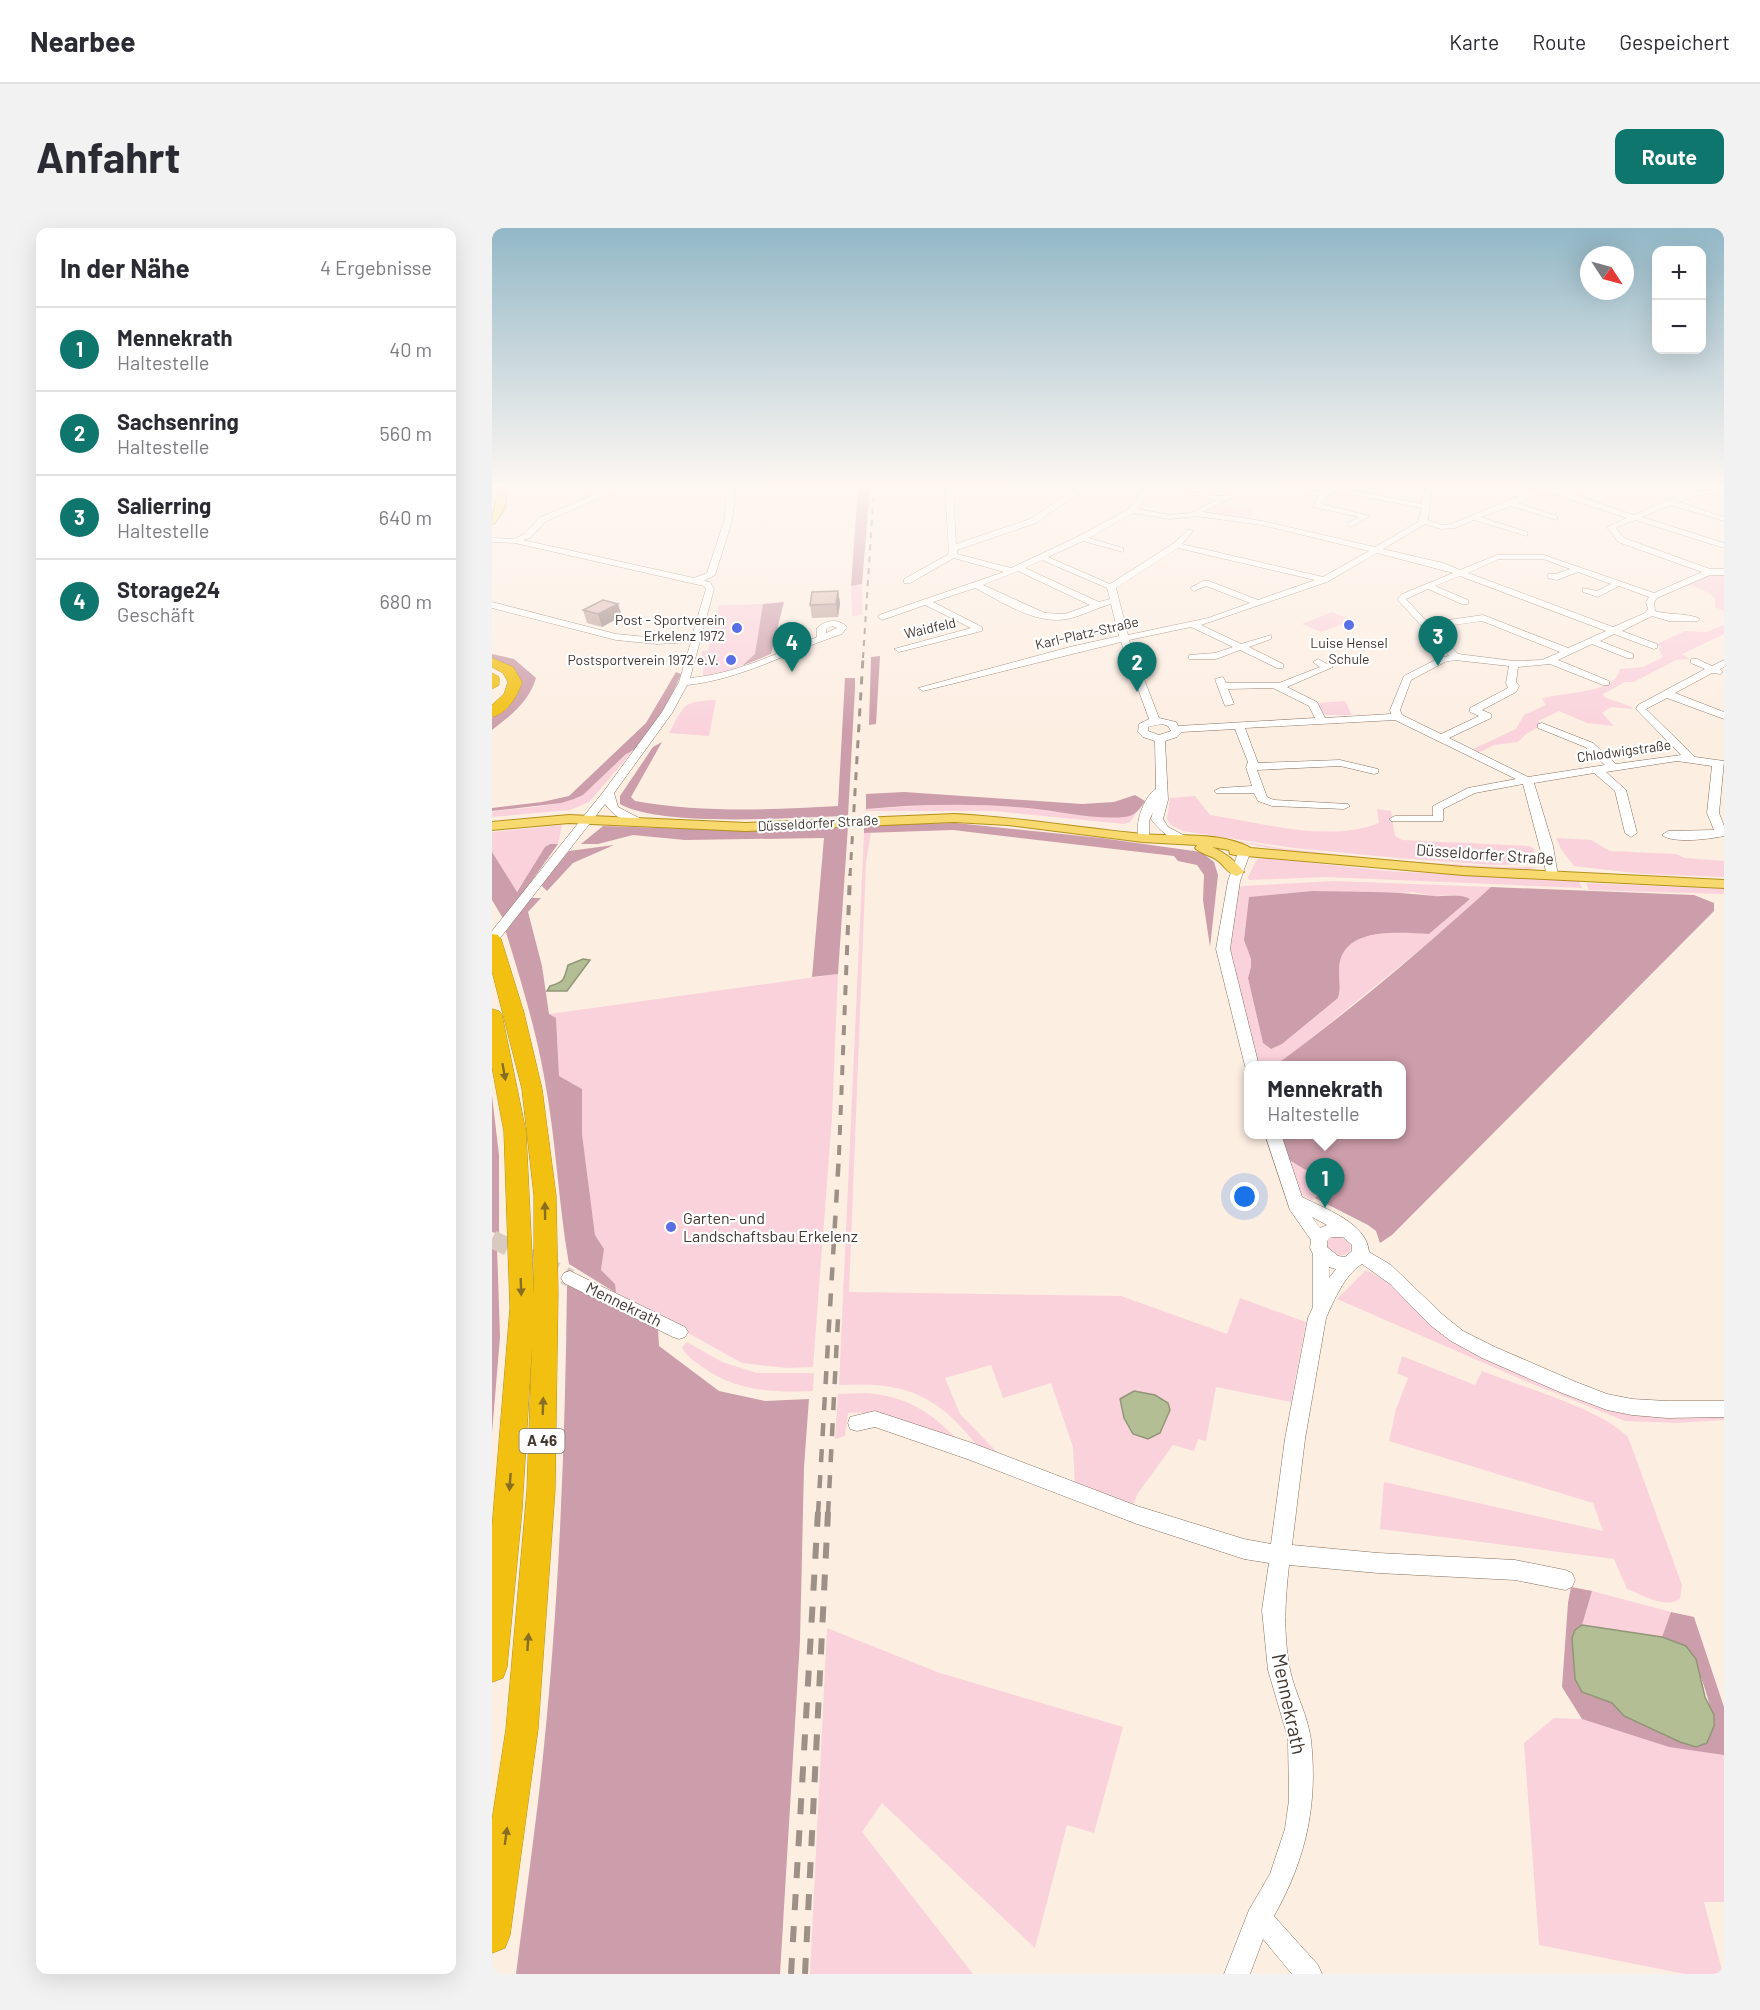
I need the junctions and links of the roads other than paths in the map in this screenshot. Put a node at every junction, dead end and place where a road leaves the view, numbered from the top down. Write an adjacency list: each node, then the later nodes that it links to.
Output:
1 (643, 569): 19 (street)
2 (713, 569): 19 (street)
3 (925, 569): 20 (street)
4 (1071, 569): 24 (street)
5 (1139, 569): 24 (street)
6 (1280, 569): 18 (street)
7 (1343, 569): 18 (street, Karl-Platz-Straße)
8 (1452, 569): 16 (street)
9 (1469, 569): 16 (street)
10 (1574, 569): 17 (street)
11 (1581, 569): 21 (street)
12 (1702, 569): 14 (street)
13 (1014, 570): 22 (street); 33 (street)
14 (1709, 572): 15 (street); 27 (street)
15 (1724, 572)
16 (1461, 573): 23 (street); 41 (street)
17 (1551, 576)
18 (1324, 580): 31 (street, Karl-Platz-Straße)
19 (695, 581): 44 (street)
20 (907, 581)
21 (1619, 583): 26 (street); 27 (street)
22 (976, 585): 29 (street); 33 (street)
23 (1427, 586): 30 (street); 40 (street)
24 (1111, 587): 28 (street)
25 (1194, 588): 31 (street)
26 (1586, 590)
27 (1654, 596): 36 (street)
28 (1115, 601): 33 (street); 43 (street)
29 (926, 602): 37 (street); 49 (street, Waidfeld)
30 (1466, 602)
31 (1257, 603): 39 (street, Karl-Platz-Straße)
32 (492, 605): 34 (street)
33 (1098, 605)
34 (504, 609): 35 (street); 44 (street)
35 (492, 610)
36 (1651, 613): 38 (street); 41 (street)
37 (882, 617)
38 (1695, 620)
39 (1193, 624): 43 (street, Karl-Platz-Straße); 48 (street)
40 (1426, 626): 50 (street); 53 (street)
41 (1614, 631): 45 (street); 47 (street)
42 (821, 638): 64 (street)
43 (1124, 638): 68 (street, Karl-Platz-Straße); 74 (street)
44 (697, 639): 64 (street)
45 (1592, 641): 50 (street); 51 (street)
46 (1278, 642): 48 (street)
47 (1654, 646)
48 (1240, 647): 52 (street); 60 (street)
49 (899, 649)
50 (1569, 652): 54 (street)
51 (1630, 656)
52 (1192, 657)
53 (1455, 657): 59 (street); 73 (street)
54 (1551, 661): 59 (street); 65 (street)
55 (1694, 661): 61 (street)
56 (492, 662): 71 (highway)
57 (1318, 662): 67 (street)
58 (1724, 663): 61 (street)
59 (1514, 664): 80 (street)
60 (1280, 666)
61 (1714, 669): 62 (street); 69 (street)
62 (1724, 674)
63 (492, 677): 66 (highway)
64 (684, 682): 91 (street)
65 (1606, 683)
66 (492, 685)
67 (1278, 687): 70 (street); 75 (street)
68 (923, 688)
69 (1667, 694): 72 (street); 81 (street)
70 (1229, 704)
71 (492, 712)
72 (1724, 716)
73 (1397, 717): 75 (street); 80 (street)
74 (1155, 721): 78 (street); 79 (street)
75 (1322, 721): 76 (street)
76 (1239, 725): 78 (street); 83 (street)
77 (1542, 726): 84 (street)
78 (1177, 729): 79 (street)
79 (1160, 738): 88 (street)
80 (1440, 739): 87 (street)
81 (1690, 758): 82 (street, Chlodwigstraße); 84 (street, Chlodwigstraße)
82 (1721, 763): 99 (street)
83 (1251, 767): 86 (street); 89 (street)
84 (1614, 768): 85 (street, Chlodwigstraße)
85 (1598, 770): 87 (street, Chlodwigstraße); 98 (street)
86 (1374, 771)
87 (1528, 781): 94 (street, Chlodwigstraße); 105 (street)
88 (1161, 784): 93 (street); 100 (street)
89 (1259, 789): 90 (street); 92 (street)
90 (1220, 791)
91 (608, 794): 95 (street); 96 (street)
92 (1344, 806)
93 (1157, 819): 100 (street); 101 (street)
94 (1395, 819)
95 (587, 820): 96 (main road, Düsseldorfer Straße); 97 (main road, Düsseldorfer Straße); 107 (street)
96 (639, 822): 100 (main road, Düsseldorfer Straße)
97 (492, 826)
98 (1631, 833)
99 (1668, 835)
100 (1143, 838): 101 (main road, Düsseldorfer Straße); 102 (main road, Düsseldorfer Straße)
101 (1187, 840): 103 (main road, Düsseldorfer Straße)
102 (1202, 848): 103 (main road, Düsseldorfer Straße); 104 (main road)
103 (1245, 850): 104 (street); 105 (main road, Düsseldorfer Straße)
104 (1237, 872): 109 (street)
105 (1552, 876): 106 (main road, Düsseldorfer Straße)
106 (1724, 884)
107 (493, 943): 124 (highway, A 46, one-way to 107)
108 (492, 1015): 122 (highway, A 46, one-way to 122)
109 (1251, 1061)
110 (1275, 1139): 111 (street)
111 (1295, 1201): 112 (street); 113 (street)
112 (1346, 1231): 113 (street); 114 (street)
113 (1320, 1246): 114 (street); 116 (street, Mennekrath)
114 (1354, 1259): 116 (street, Mennekrath); 118 (street)
115 (570, 1278): 117 (street, Mennekrath)
116 (1319, 1310): 120 (street, Mennekrath)
117 (678, 1332)
118 (1724, 1409)
119 (857, 1423): 120 (street)
120 (1279, 1553): 121 (street); 123 (street, Mennekrath)
121 (1565, 1580)
122 (492, 1667)
123 (1258, 1919): 125 (street, Mennekrath); 126 (street)
124 (492, 1935)
125 (1237, 1974)
126 (1309, 1974)

